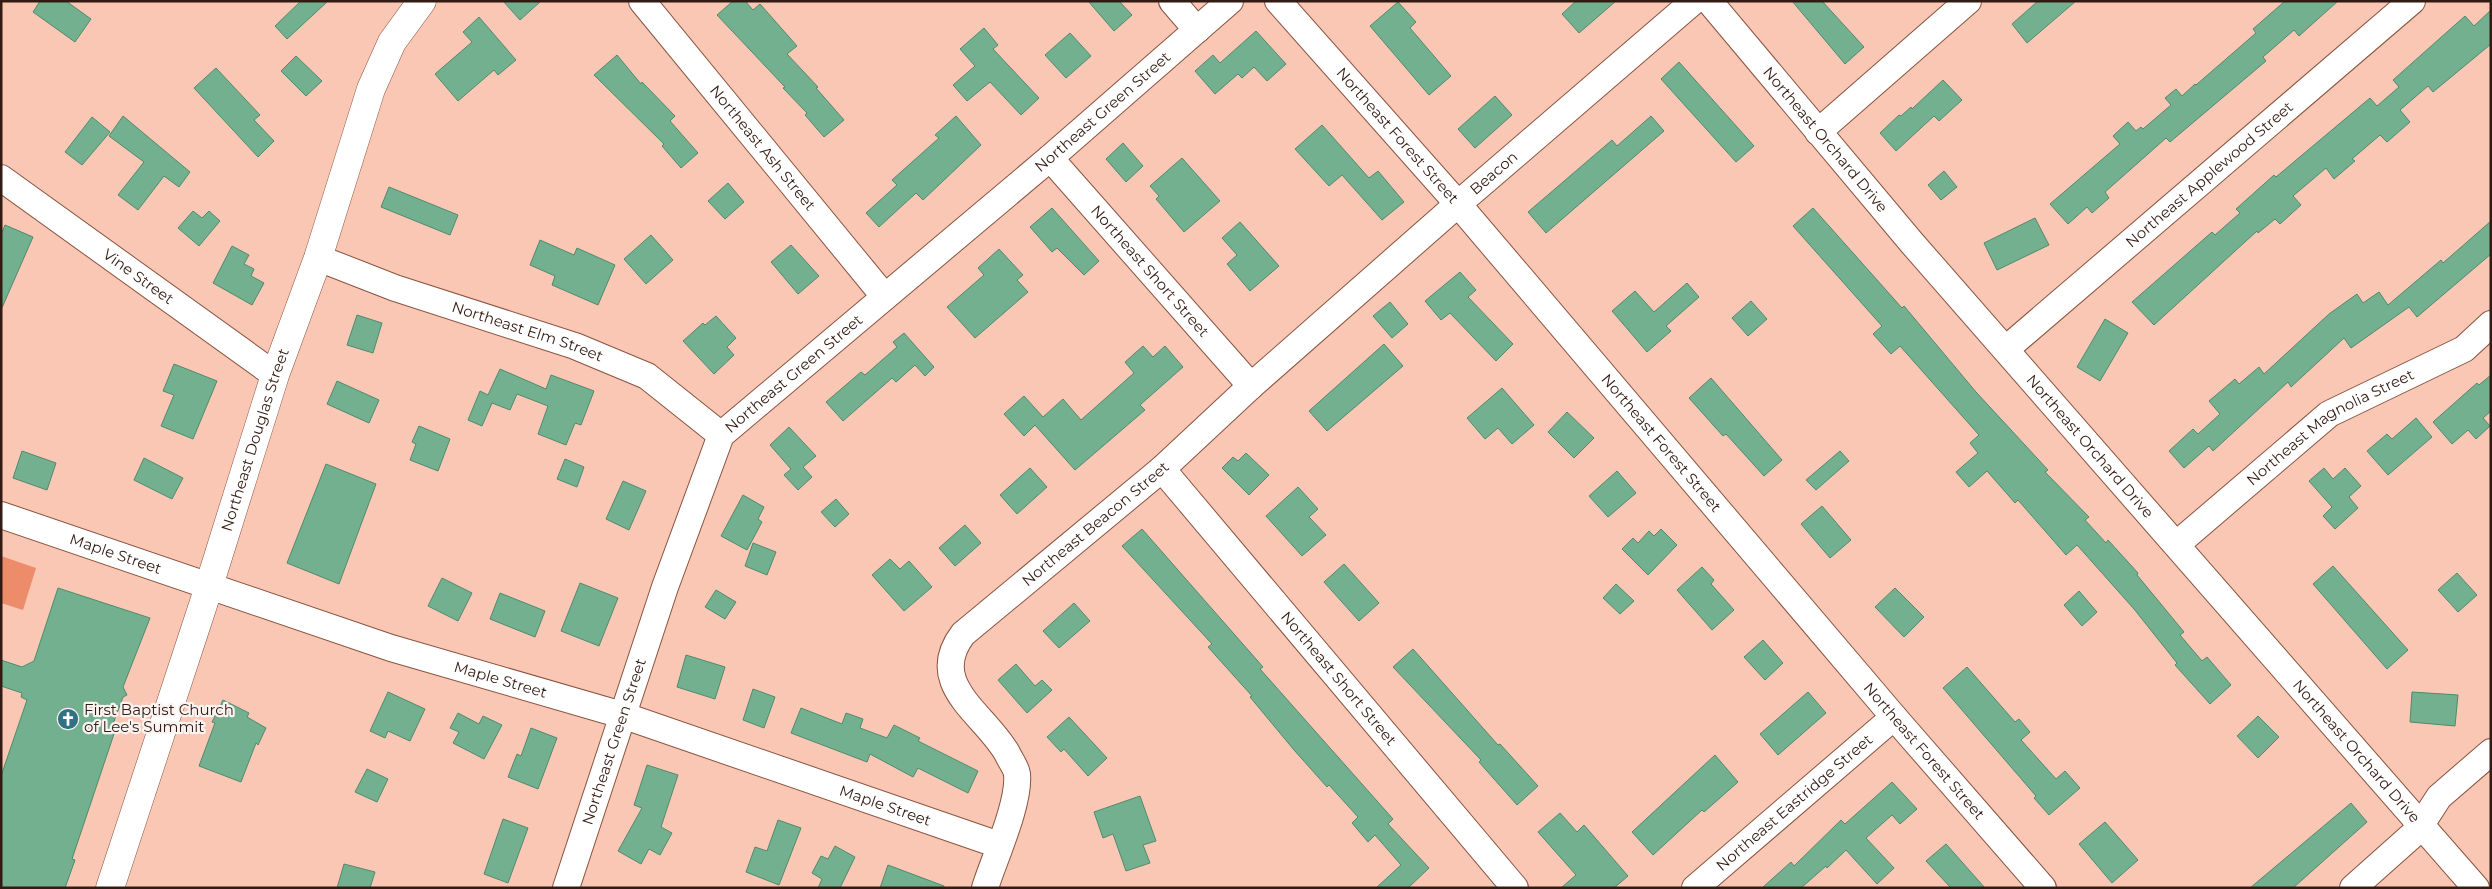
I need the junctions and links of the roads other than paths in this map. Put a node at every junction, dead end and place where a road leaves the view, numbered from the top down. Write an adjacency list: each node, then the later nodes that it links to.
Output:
1 (422, 1): 15 (main road, Northeast Douglas Street)
2 (642, 1): 16 (street, Northeast Ash Street)
3 (1172, 1): 10 (street)
4 (1230, 1): 10 (street, Northeast Green Street)
5 (1278, 1): 14 (street, Northeast Forest Street)
6 (1694, 1): 14 (street, Beacon)
7 (1709, 1): 11 (street, Northeast Orchard Drive)
8 (1968, 1): 11 (street)
9 (2412, 1): 18 (street, Northeast Applewood Street)
10 (1197, 30): 12 (street, Northeast Green Street)
11 (1818, 132): 18 (street, Northeast Orchard Drive)
12 (1050, 158): 16 (street, Northeast Green Street); 20 (street, Northeast Short Street)
13 (1, 178): 19 (street, Vine Street)
14 (1458, 204): 20 (street, Beacon); 27 (street, Northeast Forest Street)
15 (318, 258): 19 (main road, Northeast Douglas Street); 21 (street, Northeast Elm Street)
16 (884, 296): 21 (street, Northeast Green Street)
17 (2491, 324): 24 (street, Northeast Magnolia Street)
18 (2006, 349): 24 (street, Northeast Orchard Drive)
19 (275, 375): 25 (main road, Northeast Douglas Street)
20 (1251, 386): 22 (street, Northeast Beacon Street)
21 (721, 435): 26 (street, Northeast Green Street)
22 (1162, 469): 30 (street, Northeast Beacon Street); 34 (street, Northeast Short Street)
23 (1, 515): 25 (street, Maple Street)
24 (2177, 544): 29 (street, Northeast Orchard Drive)
25 (208, 585): 26 (street, Maple Street); 31 (main road, Northeast Douglas Street)
26 (622, 715): 30 (street, Maple Street); 32 (street, Northeast Green Street)
27 (1894, 717): 35 (street, Northeast Eastridge Street); 36 (street, Northeast Forest Street)
28 (2491, 752): 29 (street)
29 (2422, 824): 37 (street); 38 (street, Northeast Orchard Drive)
30 (999, 846): 33 (street)
31 (110, 888)
32 (566, 888)
33 (985, 888)
34 (1515, 888)
35 (1695, 888)
36 (2043, 888)
37 (2353, 888)
38 (2476, 888)

